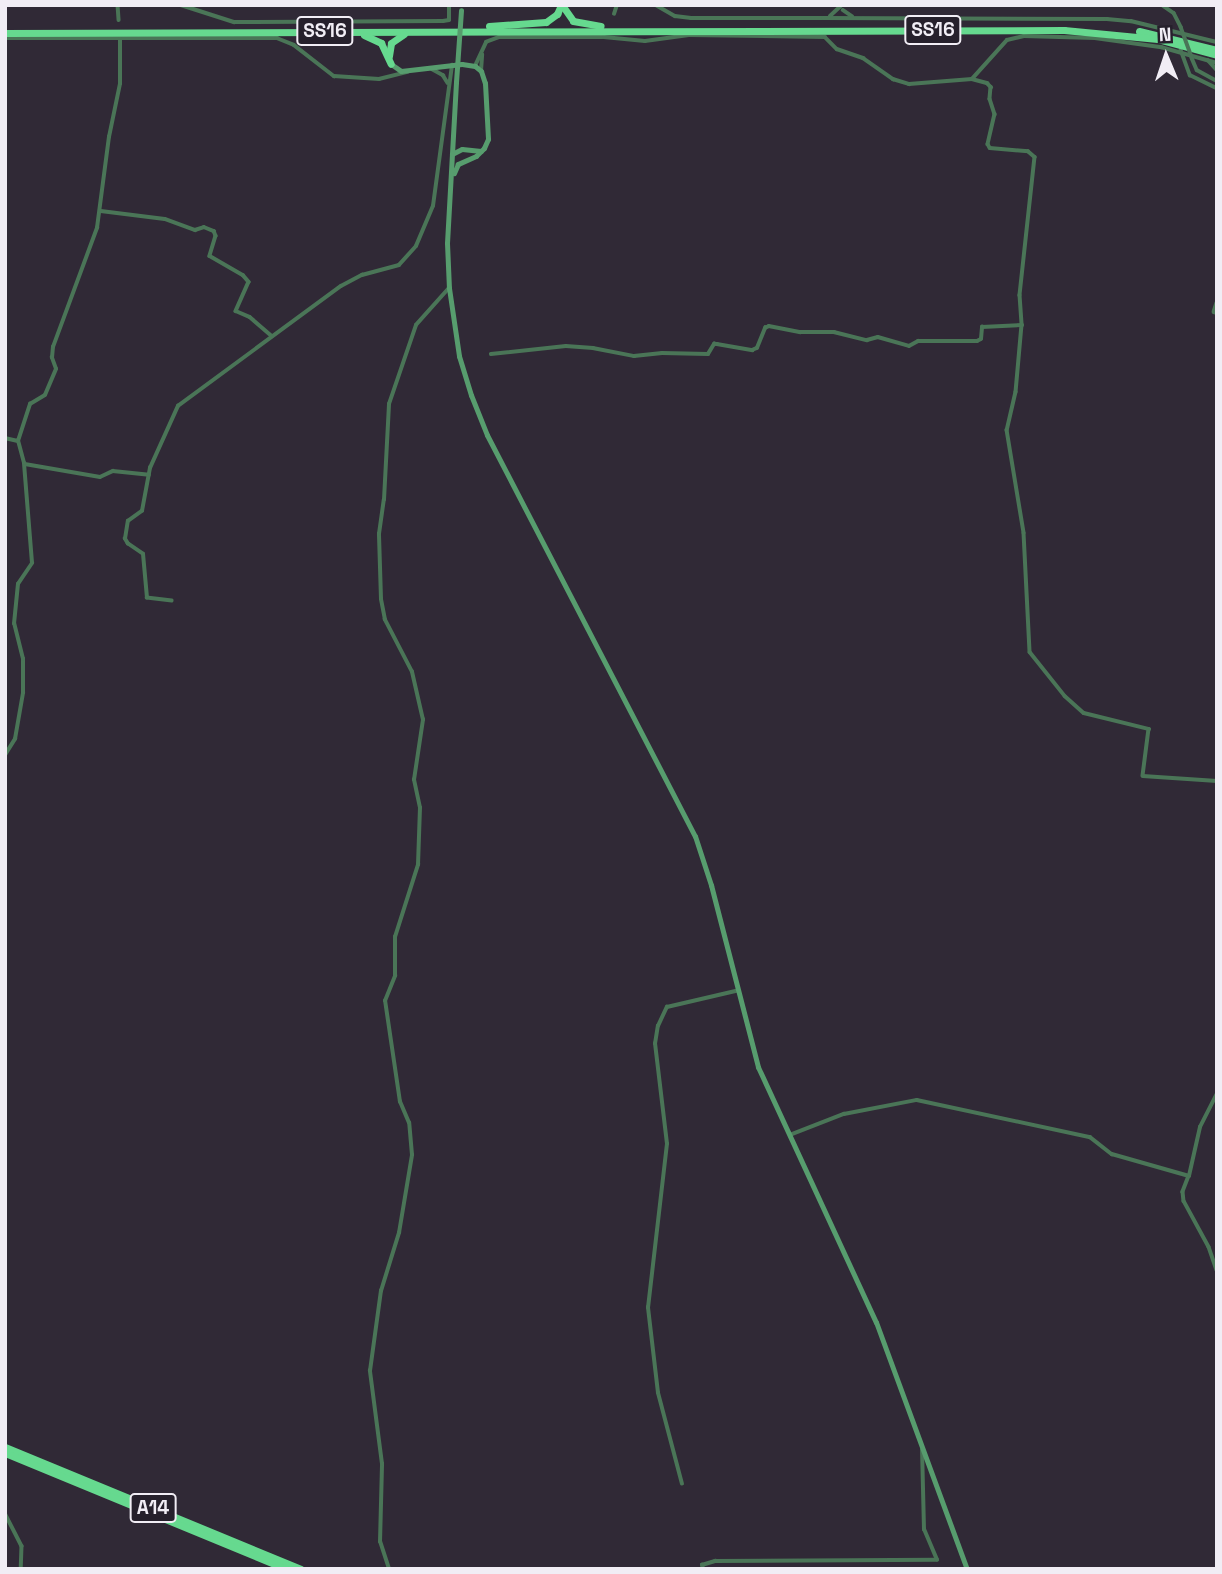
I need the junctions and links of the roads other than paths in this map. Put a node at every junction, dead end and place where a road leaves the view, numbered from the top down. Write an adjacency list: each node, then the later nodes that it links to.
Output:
1 (118, 5): 14 (street)
2 (181, 5): 3 (street)
3 (449, 5)
4 (561, 5): 15 (highway); 16 (highway)
5 (617, 5): 10 (street)
6 (656, 5): 11 (street)
7 (1162, 5): 39 (street, bridge)
8 (842, 7): 11 (street); 12 (street); 13 (street)
9 (461, 8): 42 (main road, bridge)
10 (614, 14)
11 (823, 18): 12 (street)
12 (840, 18): 13 (street)
13 (856, 18): 23 (street)
14 (119, 20)
15 (489, 26): 16 (highway, SS16); 18 (highway, SS16)
16 (601, 26): 17 (highway, SS16)
17 (646, 29): 20 (highway, SS16); 25 (highway, SS16); 27 (highway, SS16)
18 (5, 30): 19 (highway, SS16)
19 (325, 31): 20 (highway, SS16); 28 (highway)
20 (447, 31): 28 (highway)
21 (5, 38): 22 (street)
22 (120, 38): 37 (street); 48 (street)
23 (1217, 42)
24 (1181, 50): 29 (street); 38 (street); 41 (street)
25 (1217, 50)
26 (482, 52): 32 (street); 36 (street); 38 (street)
27 (1217, 55)
28 (390, 60): 35 (main road); 37 (street)
29 (1208, 60): 30 (street); 34 (street)
30 (1217, 63)
31 (452, 65): 32 (main road); 33 (main road); 40 (street)
32 (475, 66): 36 (main road)
33 (428, 68): 35 (main road); 40 (street)
34 (1217, 70)
35 (409, 71): 37 (street)
36 (481, 71): 44 (main road)
37 (384, 78)
38 (972, 79): 52 (street)
39 (1217, 81)
40 (447, 82): 53 (street)
41 (1217, 88)
42 (453, 135): 43 (main road); 45 (main road)
43 (463, 149): 44 (main road); 45 (main road)
44 (481, 151): 46 (main road)
45 (452, 154): 46 (main road); 47 (main road)
46 (465, 159): 47 (main road)
47 (450, 182): 49 (main road)
48 (101, 211): 53 (street); 56 (street)
49 (449, 288): 62 (main road); 75 (street)
50 (1217, 303): 51 (street)
51 (1217, 313)
52 (1022, 325): 54 (street); 61 (street)
53 (272, 337): 58 (street)
54 (491, 354)
55 (5, 438): 56 (street)
56 (18, 441): 57 (street)
57 (24, 463): 58 (street); 60 (street)
58 (149, 475): 59 (street)
59 (172, 601)
60 (5, 755)
61 (1217, 781)
62 (736, 991): 64 (main road); 70 (street)
63 (1217, 1094): 65 (street)
64 (788, 1136): 65 (street); 68 (main road)
65 (1189, 1176): 66 (street)
66 (1217, 1270)
67 (5, 1447): 74 (highway, A14)
68 (922, 1448): 76 (street); 77 (main road)
69 (5, 1453): 73 (highway, A14)
70 (682, 1484)
71 (5, 1513): 72 (street)
72 (21, 1569)
73 (287, 1569)
74 (301, 1569)
75 (389, 1569)
76 (703, 1569)
77 (967, 1569)

